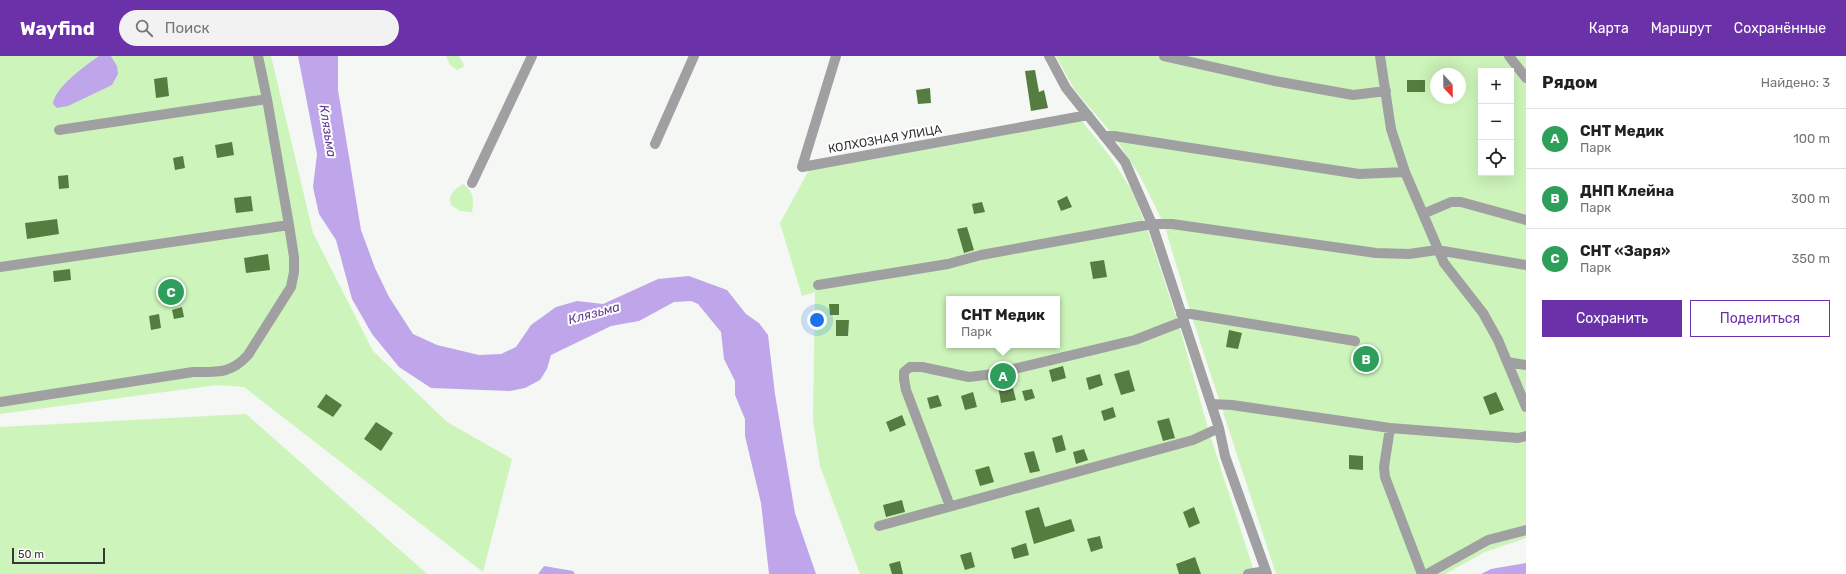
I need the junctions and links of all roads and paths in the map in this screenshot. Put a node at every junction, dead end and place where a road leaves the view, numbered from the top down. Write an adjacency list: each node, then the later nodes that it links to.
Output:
1 (258, 56): 11 (street)
2 (532, 56): 17 (street)
3 (694, 56): 15 (street)
4 (836, 56): 12 (street, КОЛХОЗНАЯ УЛИЦА)
5 (1049, 56): 12 (street)
6 (1164, 56): 10 (street)
7 (1380, 56): 10 (street)
8 (1509, 56): 9 (street)
9 (1526, 78)
10 (1386, 91): 16 (street)
11 (267, 98): 13 (street); 21 (street)
12 (1088, 115): 14 (street)
13 (59, 130)
14 (1104, 136): 16 (street); 20 (street)
15 (656, 144)
16 (1405, 172): 18 (street)
17 (472, 183)
18 (1422, 214): 19 (street); 22 (street)
19 (1526, 220)
20 (1152, 224): 22 (street); 25 (street); 26 (street)
21 (289, 225): 24 (street); 30 (street)
22 (1437, 250): 23 (street); 28 (street)
23 (1526, 265)
24 (0, 266)
25 (818, 285)
26 (1183, 317): 27 (street); 31 (street); 36 (street)
27 (1355, 341)
28 (1508, 362): 29 (street); 32 (street)
29 (1526, 365)
30 (0, 402)
31 (1211, 404): 33 (street); 34 (street)
32 (1526, 407)
33 (1218, 428): 36 (street); 39 (street)
34 (1390, 428): 35 (street); 41 (street)
35 (1526, 436)
36 (950, 506): 37 (street)
37 (879, 526)
38 (1526, 530): 42 (street)
39 (1266, 573): 40 (street)
40 (1248, 574)
41 (1422, 574)
42 (1427, 574)

